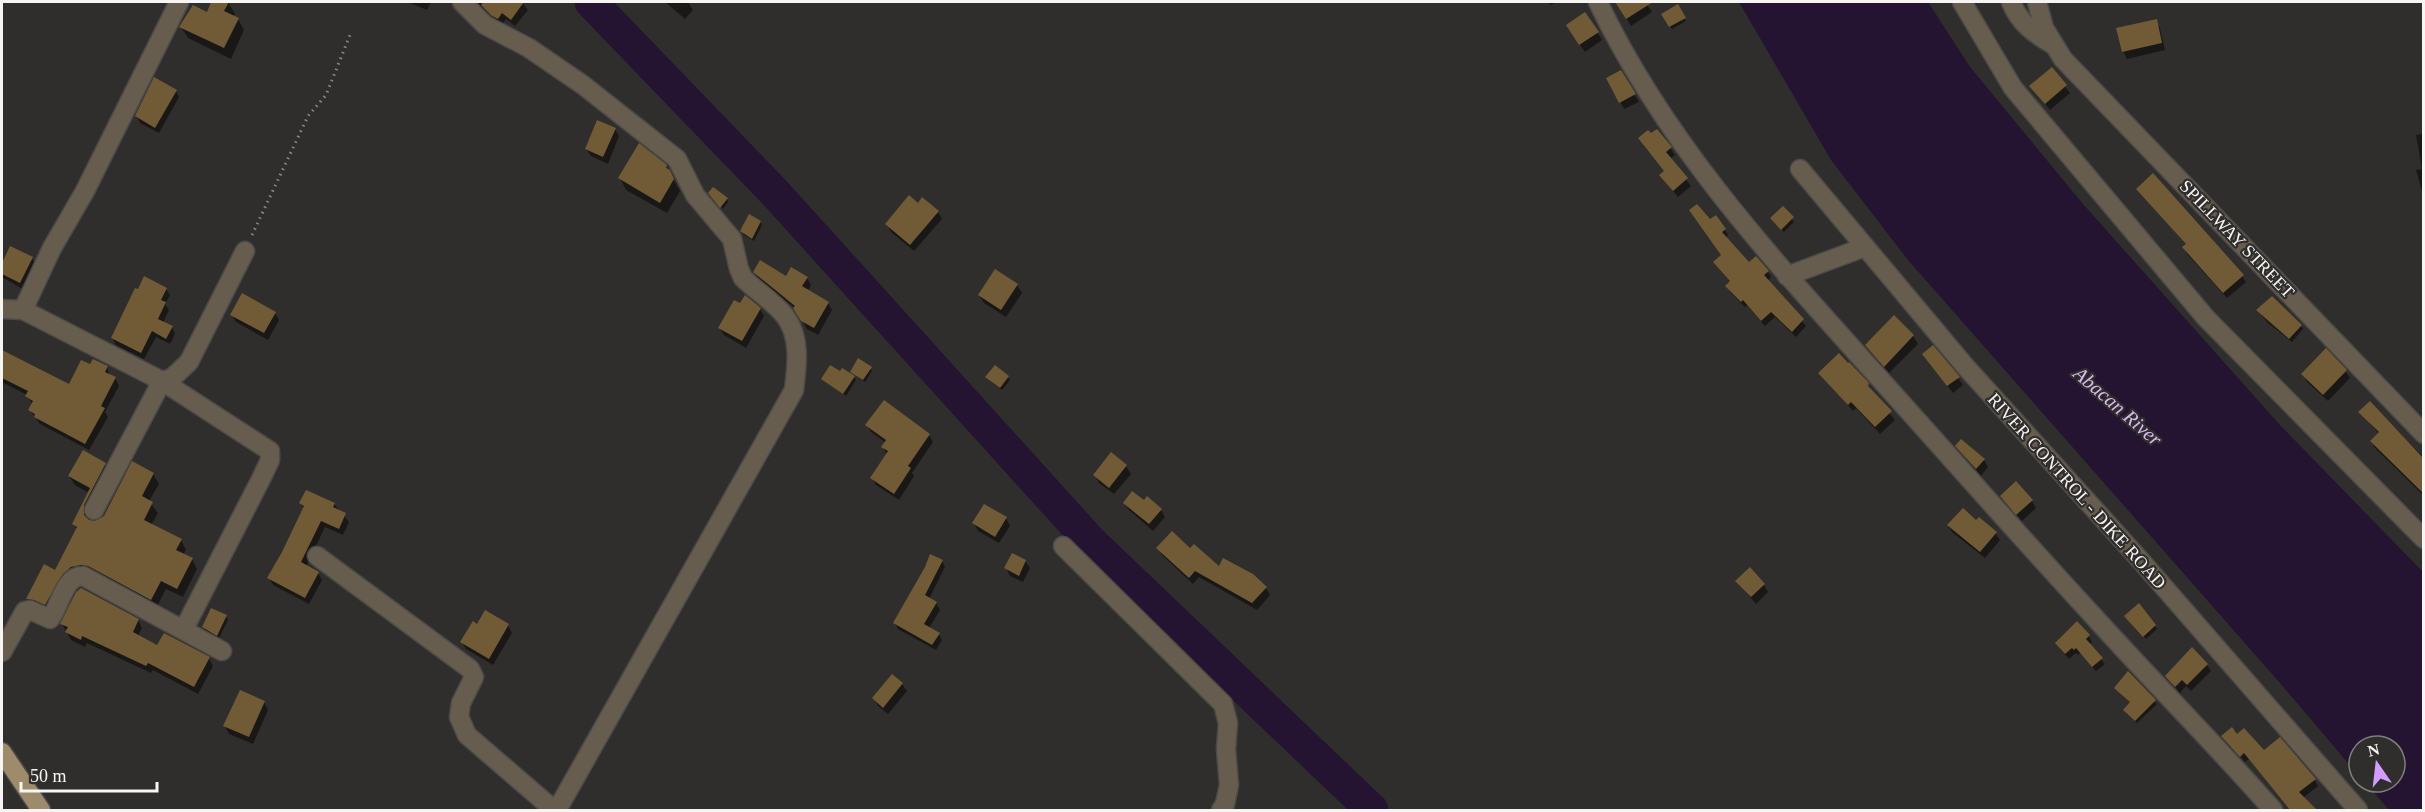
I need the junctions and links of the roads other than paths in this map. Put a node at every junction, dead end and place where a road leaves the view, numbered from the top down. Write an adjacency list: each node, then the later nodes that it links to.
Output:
1 (179, 2): 13 (street)
2 (462, 2): 25 (street)
3 (1598, 2): 11 (street)
4 (1962, 2): 17 (street)
5 (2011, 2): 7 (street)
6 (2037, 2): 7 (street)
7 (2052, 44): 15 (street, SPILLWAY STREET)
8 (1800, 170): 9 (street, RIVER CONTROL - DIKE ROAD)
9 (1865, 247): 11 (street); 28 (street, RIVER CONTROL - DIKE ROAD)
10 (245, 251): 14 (street)
11 (1787, 276): 27 (street)
12 (2, 309): 13 (street)
13 (23, 310): 14 (street)
14 (162, 381): 16 (street); 20 (street)
15 (2424, 434)
16 (94, 510)
17 (2424, 539)
18 (1063, 546): 26 (street)
19 (317, 556): 25 (street)
20 (184, 629): 21 (street); 22 (street)
21 (222, 651)
22 (2, 652)
23 (2, 752): 24 (main road)
24 (41, 810)
25 (555, 810)
26 (1221, 810)
27 (2274, 810)
28 (2358, 810)

